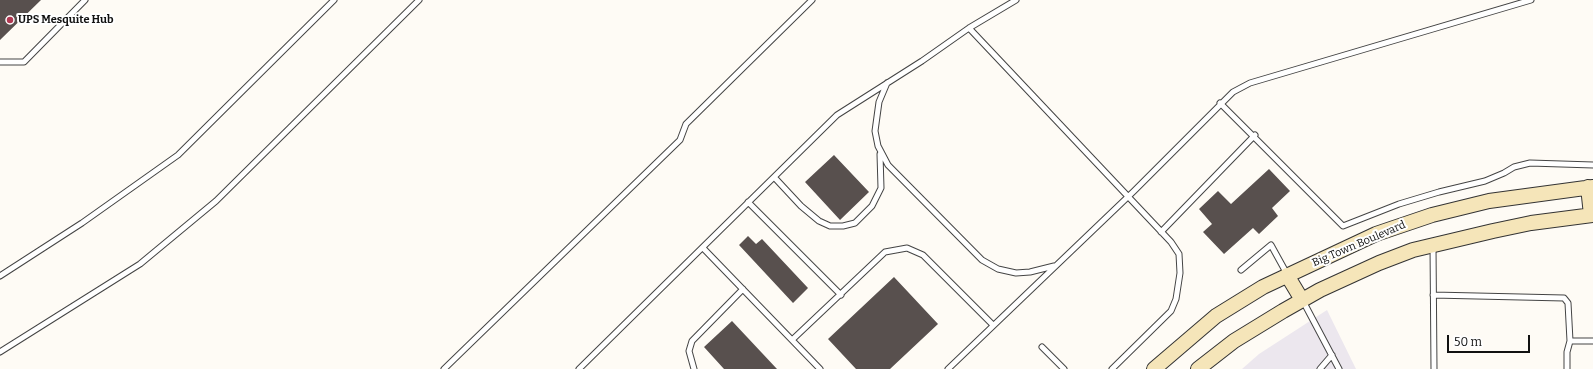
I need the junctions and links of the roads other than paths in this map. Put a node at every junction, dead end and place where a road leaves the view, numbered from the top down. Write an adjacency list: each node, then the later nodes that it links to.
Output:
1 (85, 0): 8 (lane)
2 (334, 0): 25 (lane)
3 (419, 0): 35 (lane)
4 (812, 0): 37 (lane)
5 (1016, 0): 7 (lane)
6 (1531, 0): 10 (lane)
7 (969, 28): 9 (lane); 16 (lane)
8 (0, 62)
9 (887, 82): 12 (lane); 14 (lane)
10 (1220, 103): 11 (lane); 16 (lane)
11 (1254, 135): 13 (lane); 19 (lane)
12 (880, 151): 14 (lane); 22 (lane)
13 (1593, 165)
14 (774, 177): 17 (lane)
15 (1590, 187): 18 (main road); 24 (main road, Big Town Boulevard)
16 (1127, 197): 19 (lane); 22 (lane)
17 (748, 202): 21 (lane); 27 (lane)
18 (1592, 215): 20 (main road)
19 (1161, 232): 43 (lane)
20 (1434, 245): 28 (lane); 29 (main road)
21 (703, 248): 26 (lane); 38 (lane)
22 (1055, 265): 30 (lane)
23 (1241, 270): 24 (lane)
24 (1287, 275): 29 (main road); 44 (main road, Big Town Boulevard)
25 (0, 276)
26 (742, 289): 31 (lane); 39 (lane)
27 (841, 295): 30 (lane); 31 (lane)
28 (1434, 295): 32 (lane); 48 (lane)
29 (1302, 300): 36 (lane); 45 (main road)
30 (992, 325): 41 (lane)
31 (792, 340): 40 (lane)
32 (1570, 341): 33 (lane); 49 (lane)
33 (1593, 342)
34 (1042, 347): 42 (lane)
35 (0, 352)
36 (1332, 355): 46 (lane); 47 (lane)
37 (444, 369)
38 (579, 369)
39 (694, 369)
40 (820, 369)
41 (948, 369)
42 (1064, 369)
43 (1112, 369)
44 (1154, 369)
45 (1198, 369)
46 (1320, 369)
47 (1339, 369)
48 (1434, 369)
49 (1566, 369)

